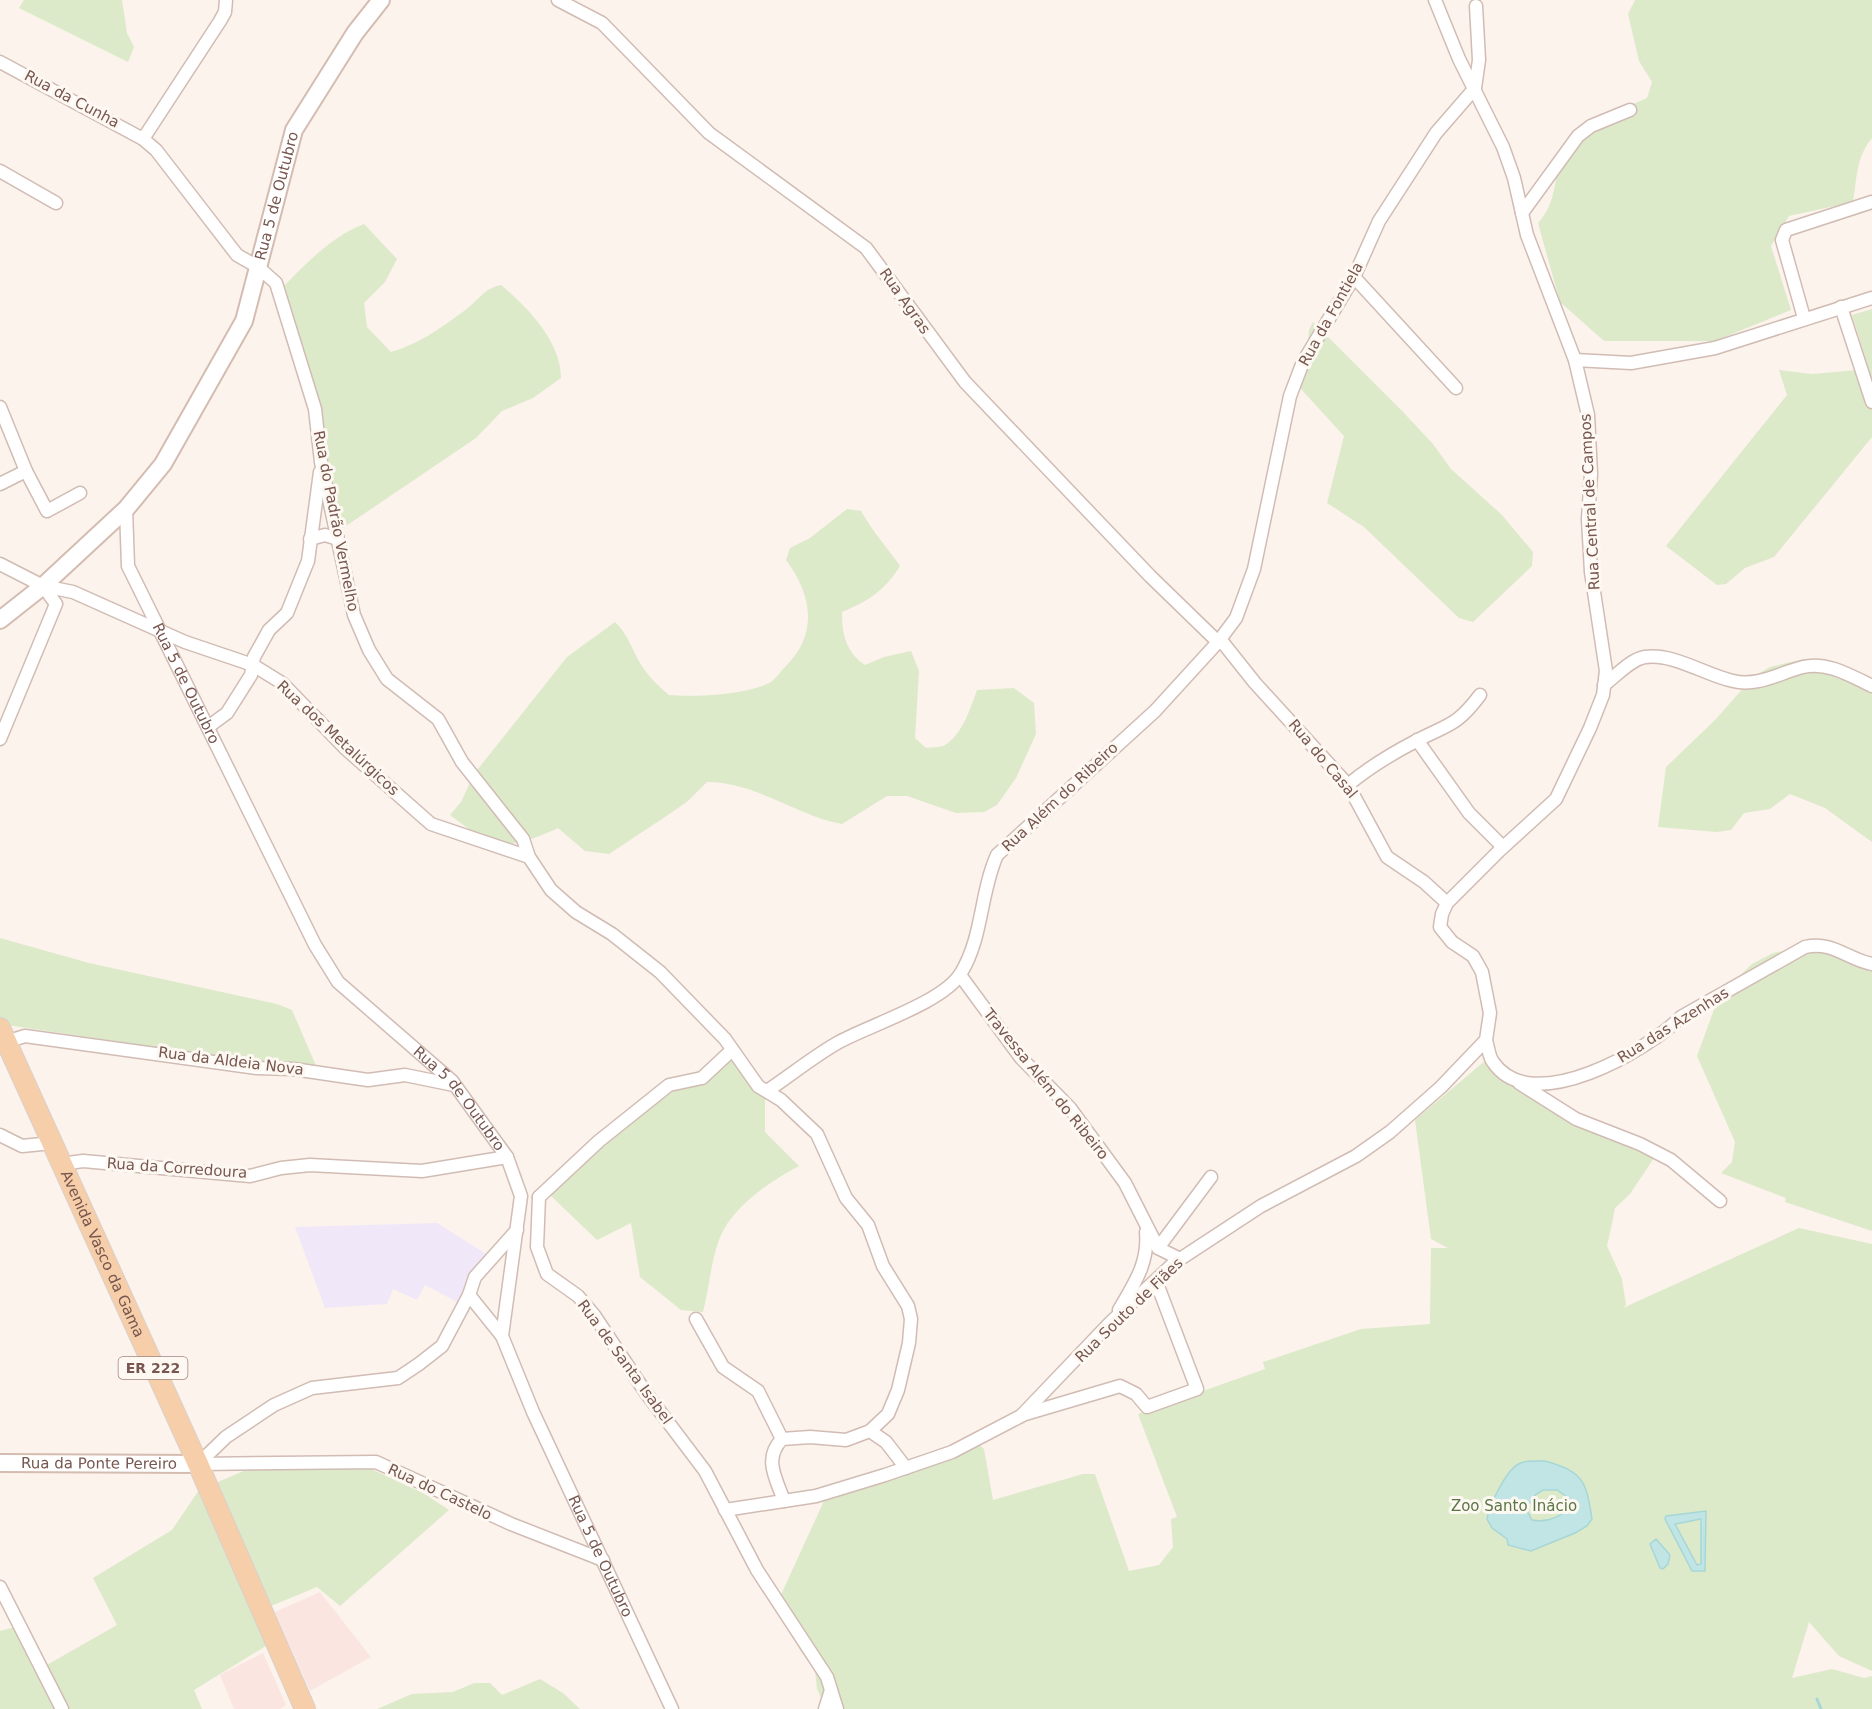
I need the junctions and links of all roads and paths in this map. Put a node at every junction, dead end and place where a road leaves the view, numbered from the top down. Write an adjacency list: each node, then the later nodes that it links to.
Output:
1 (226, 0): 9 (street)
2 (381, 0): 14 (street, Rua 5 de Outubro)
3 (558, 0): 34 (street, Rua Agras)
4 (1435, 0): 7 (street, Rua Central de Campos)
5 (1476, 6): 7 (street)
6 (0, 62): 9 (street, Rua da Cunha)
7 (1475, 88): 13 (street, Rua Central de Campos); 15 (street, Rua da Fontiela)
8 (1630, 110): 13 (street)
9 (143, 139): 14 (street, Rua da Cunha)
10 (0, 171): 12 (street)
11 (1872, 202): 18 (street)
12 (56, 203)
13 (1522, 213): 19 (street, Rua Central de Campos)
14 (258, 267): 23 (street, Rua do Padrão Vermelho); 27 (street, Rua 5 de Outubro)
15 (1354, 277): 20 (street); 34 (street, Rua da Fontiela)
16 (1872, 298): 17 (street)
17 (1841, 307): 18 (street); 21 (street)
18 (1804, 318): 19 (street)
19 (1575, 360): 36 (street, Rua Central de Campos)
20 (1456, 388)
21 (1872, 402)
22 (0, 407): 24 (street)
23 (321, 462): 28 (street); 29 (street, Rua do Padrão Vermelho)
24 (26, 471): 25 (street); 26 (street)
25 (0, 484)
26 (80, 493)
27 (126, 509): 31 (street); 33 (street, Rua 5 de Outubro)
28 (310, 539): 29 (street); 35 (street)
29 (338, 539): 44 (street, Rua do Padrão Vermelho)
30 (0, 564): 31 (street, Rua dos Metalúrgicos)
31 (43, 586): 32 (street); 33 (street, Rua dos Metalúrgicos); 40 (street)
32 (0, 620)
33 (160, 632): 35 (street, Rua dos Metalúrgicos); 39 (street, Rua 5 de Outubro)
34 (1219, 641): 42 (street, Rua do Casal); 47 (street, Rua Além do Ribeiro)
35 (253, 665): 39 (street); 44 (street, Rua dos Metalúrgicos)
36 (1604, 685): 37 (street); 43 (street, Rua Central de Campos)
37 (1872, 686)
38 (1479, 695): 41 (street)
39 (208, 727): 52 (street, Rua 5 de Outubro)
40 (0, 739)
41 (1417, 740): 42 (street); 43 (street)
42 (1348, 785): 45 (street, Rua do Casal)
43 (1503, 847): 45 (street, Rua Central de Campos)
44 (529, 857): 50 (street, Rua do Padrão Vermelho)
45 (1447, 903): 49 (street)
46 (1872, 964): 51 (street, Rua das Azenhas)
47 (960, 975): 53 (street, Rua Além do Ribeiro); 62 (street, Travessa Além do Ribeiro)
48 (3, 1035): 52 (street, Rua da Aldeia Nova); 55 (main road, Avenida Vasco da Gama / ER 222)
49 (1486, 1040): 51 (street); 65 (street, Rua Souto de Fiães)
50 (732, 1050): 53 (street, Rua do Padrão Vermelho); 60 (street)
51 (1508, 1076): 61 (street)
52 (456, 1086): 56 (street, Rua 5 de Outubro)
53 (767, 1091): 72 (street, Rua do Padrão Vermelho)
54 (0, 1135): 55 (street)
55 (52, 1143): 57 (main road, Avenida Vasco da Gama / ER 222)
56 (507, 1157): 57 (street, Rua da Corredoura); 59 (street, Rua 5 de Outubro)
57 (62, 1164): 75 (main road, Avenida Vasco da Gama / ER 222)
58 (1211, 1177): 64 (street)
59 (521, 1196): 60 (street); 63 (street, Rua 5 de Outubro)
60 (539, 1197): 78 (street, Rua de Santa Isabel)
61 (1720, 1201)
62 (1145, 1226): 64 (street, Travessa Além do Ribeiro); 69 (street, Travessa Além do Ribeiro)
63 (517, 1230): 67 (street); 70 (street, Rua 5 de Outubro)
64 (1158, 1248): 65 (street)
65 (1180, 1260): 66 (street, Rua Souto de Fiães)
66 (1156, 1281): 69 (street, Rua Souto de Fiães); 71 (street)
67 (469, 1295): 70 (street, Rua 5 de Outubro); 75 (street)
68 (696, 1319): 73 (street)
69 (1110, 1323): 71 (street, Rua Souto de Fiães)
70 (502, 1336): 79 (street, Rua 5 de Outubro)
71 (1021, 1416): 76 (street, Rua Souto de Fiães)
72 (870, 1431): 73 (street); 76 (street)
73 (782, 1438): 77 (street)
74 (0, 1463): 75 (street, Rua da Ponte Pereiro)
75 (198, 1464): 79 (street, Rua do Castelo); 83 (main road, Avenida Vasco da Gama / ER 222)
76 (906, 1468): 77 (street, Rua Souto de Fiães)
77 (784, 1501): 78 (street, Rua Souto de Fiães)
78 (725, 1510): 81 (street, Rua de Santa Isabel)
79 (603, 1560): 84 (street, Rua 5 de Outubro)
80 (0, 1587): 82 (street)
81 (831, 1690): 85 (street); 86 (street, Rua de Santa Isabel)
82 (62, 1709)
83 (305, 1709)
84 (672, 1709)
85 (825, 1709)
86 (837, 1709)

